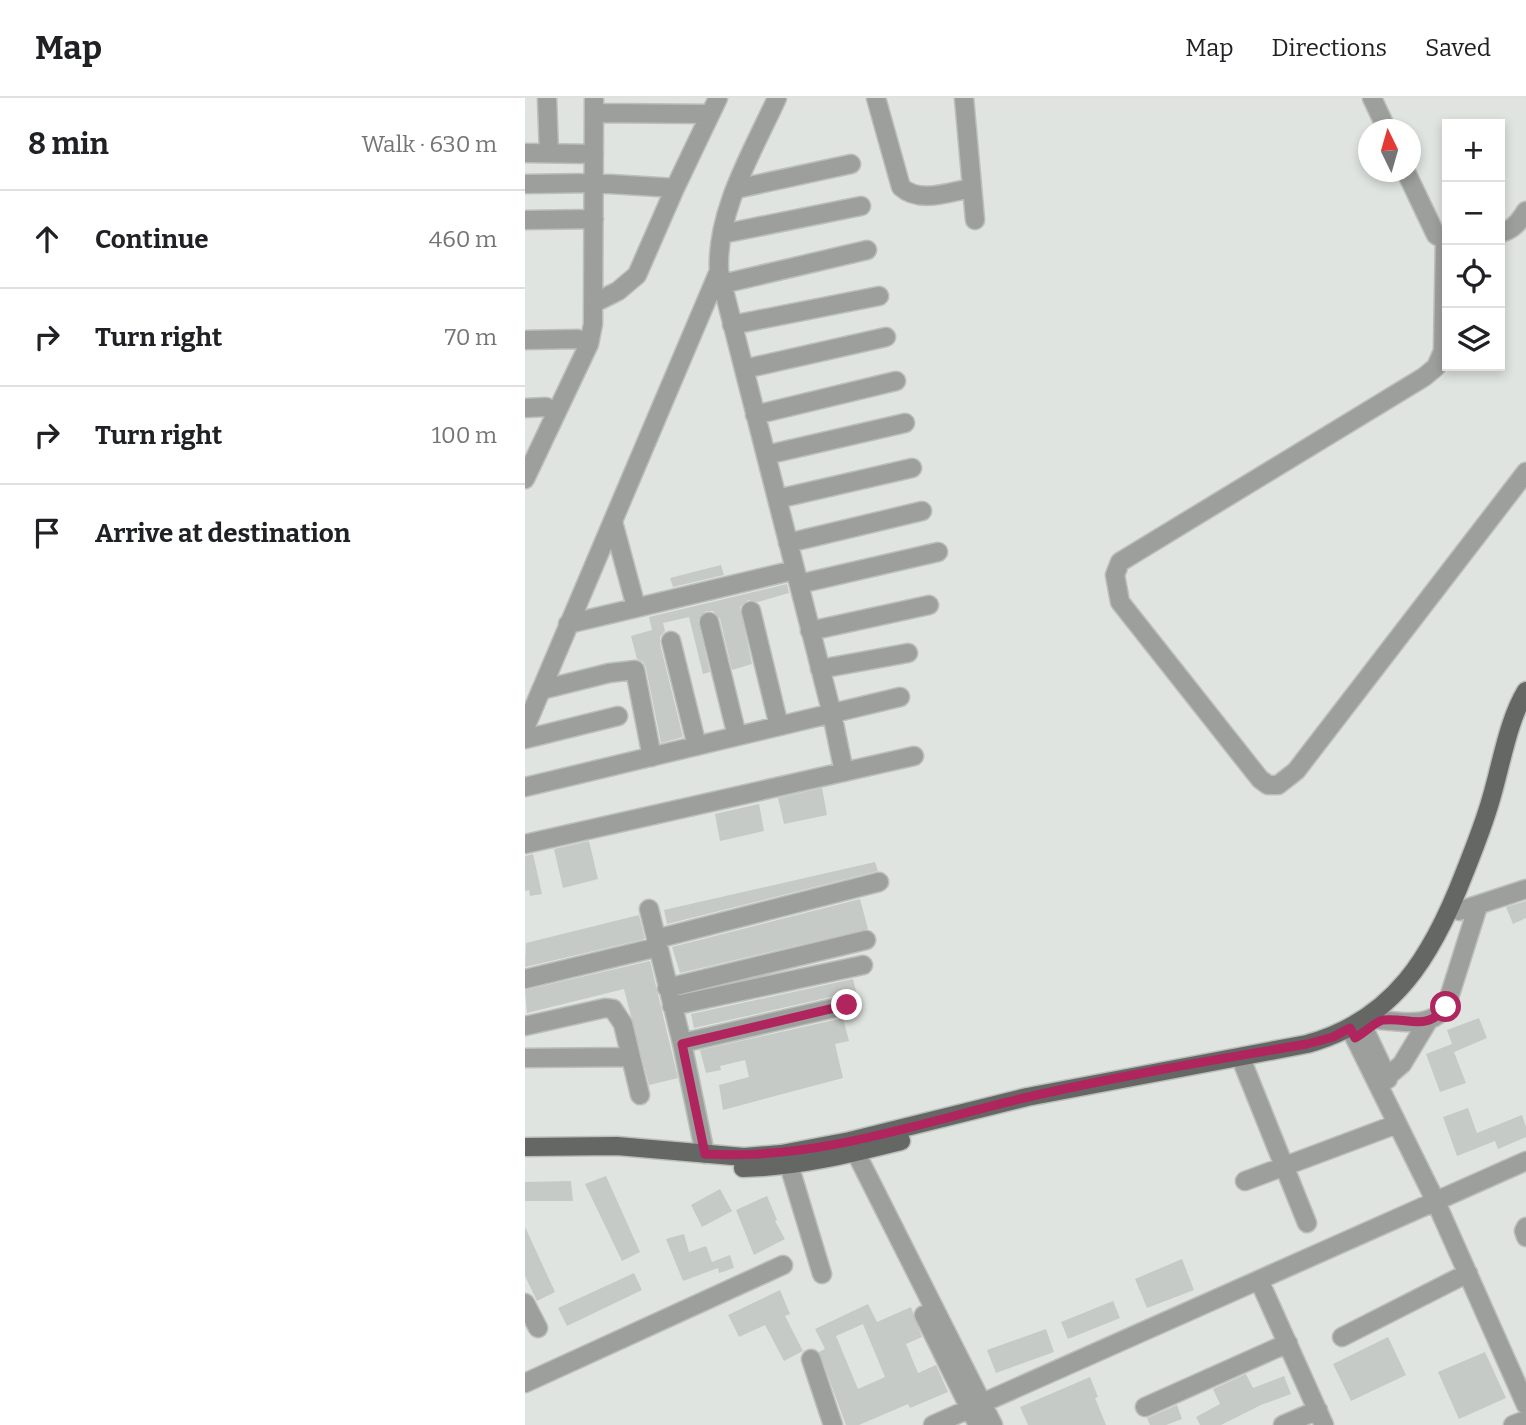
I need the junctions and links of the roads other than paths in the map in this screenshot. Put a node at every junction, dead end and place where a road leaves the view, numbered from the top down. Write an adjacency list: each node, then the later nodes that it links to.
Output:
1 (547, 98): 10 (street)
2 (777, 98): 18 (street)
3 (876, 98): 17 (street)
4 (964, 98): 17 (street)
5 (1372, 98): 8 (street)
6 (594, 105): 7 (street); 11 (street)
7 (714, 106): 16 (street)
8 (1382, 119)
9 (525, 153): 10 (street)
10 (549, 153): 11 (street)
11 (594, 154): 14 (street)
12 (851, 164): 18 (street)
13 (1411, 182): 26 (street)
14 (594, 183): 15 (street); 16 (street); 21 (street)
15 (525, 184)
16 (675, 188): 30 (street)
17 (972, 188): 23 (street)
18 (736, 189): 25 (street)
19 (861, 206): 25 (street)
20 (1526, 211): 24 (street)
21 (594, 219): 22 (street); 30 (street)
22 (525, 220)
23 (975, 220)
24 (1505, 230)
25 (722, 234): 28 (street)
26 (1442, 246)
27 (867, 250): 28 (street)
28 (720, 277): 33 (street); 50 (street)
29 (879, 296): 33 (street)
30 (594, 303): 32 (street)
31 (1444, 308): 46 (street)
32 (593, 324): 35 (street); 47 (street)
33 (733, 325): 37 (street)
34 (886, 337): 37 (street)
35 (578, 339): 36 (street); 39 (street)
36 (525, 340)
37 (744, 369): 41 (street)
38 (896, 381): 41 (street)
39 (546, 407): 40 (street); 43 (street)
40 (525, 408)
41 (755, 415): 44 (street)
42 (905, 423): 44 (street)
43 (527, 443)
44 (766, 455): 48 (street)
45 (912, 468): 48 (street)
46 (1526, 472)
47 (525, 479)
48 (777, 499): 51 (street)
49 (922, 511): 51 (street)
50 (613, 522): 55 (street); 58 (street)
51 (788, 543): 53 (street)
52 (938, 552): 53 (street)
53 (797, 577): 55 (street); 59 (street)
54 (929, 605): 59 (street)
55 (636, 607): 58 (street)
56 (751, 611): 69 (street)
57 (709, 622): 71 (street)
58 (568, 624): 63 (street)
59 (810, 631): 62 (street)
60 (671, 641): 73 (street)
61 (908, 653): 62 (street)
62 (820, 669): 66 (street)
63 (541, 690): 70 (street); 75 (street)
64 (1526, 691): 94 (main road)
65 (900, 697): 66 (street)
66 (832, 714): 69 (street); 76 (street)
67 (618, 716): 72 (street)
68 (1526, 720): 83 (main road)
69 (779, 726): 71 (street)
70 (525, 728)
71 (737, 736): 73 (street)
72 (525, 739)
73 (697, 746): 75 (street)
74 (914, 756): 76 (street)
75 (652, 757): 77 (street)
76 (844, 772): 78 (street)
77 (525, 787)
78 (525, 844)
79 (879, 882): 85 (street)
80 (1526, 889): 81 (street)
81 (1478, 906): 83 (street); 92 (street)
82 (649, 909): 85 (street)
83 (1459, 911): 91 (main road)
84 (866, 940): 88 (street)
85 (657, 943): 87 (street); 88 (street)
86 (863, 965): 90 (street)
87 (525, 979)
88 (667, 988): 90 (street)
89 (847, 1005): 95 (street)
90 (672, 1006): 95 (street)
91 (1380, 1020): 92 (street); 94 (main road)
92 (1428, 1021): 99 (street)
93 (525, 1026): 96 (street)
94 (1358, 1030): 98 (main road); 99 (street); 101 (street); 103 (main road)
95 (682, 1044): 104 (street)
96 (631, 1057): 97 (street); 100 (street)
97 (525, 1058)
98 (1244, 1066): 103 (main road); 108 (street)
99 (1387, 1077): 110 (street)
100 (640, 1095)
101 (1397, 1124): 108 (street); 110 (street)
102 (525, 1147): 104 (main road)
103 (847, 1148): 104 (main road); 107 (main road); 125 (street)
104 (705, 1154)
105 (525, 1158): 107 (main road)
106 (1526, 1161): 110 (street)
107 (789, 1165): 116 (street)
108 (1284, 1166): 109 (street); 111 (street)
109 (1245, 1181)
110 (1439, 1198): 115 (street); 117 (street); 123 (street)
111 (1307, 1223)
112 (1526, 1227): 113 (street)
113 (1526, 1237)
114 (783, 1265): 124 (street)
115 (1468, 1273): 120 (street); 126 (street)
116 (822, 1274)
117 (1259, 1280): 121 (street); 125 (street)
118 (525, 1303): 119 (street)
119 (538, 1328)
120 (1342, 1336)
121 (1288, 1343): 127 (street); 128 (street)
122 (811, 1359): 130 (street)
123 (1526, 1377)
124 (525, 1383)
125 (976, 1405): 131 (street); 132 (street); 133 (street)
126 (1526, 1405)
127 (1145, 1407)
128 (1321, 1418): 134 (street)
129 (1526, 1420): 135 (street)
130 (833, 1425)
131 (933, 1425)
132 (978, 1425)
133 (993, 1425)
134 (1283, 1425)
135 (1513, 1425)

